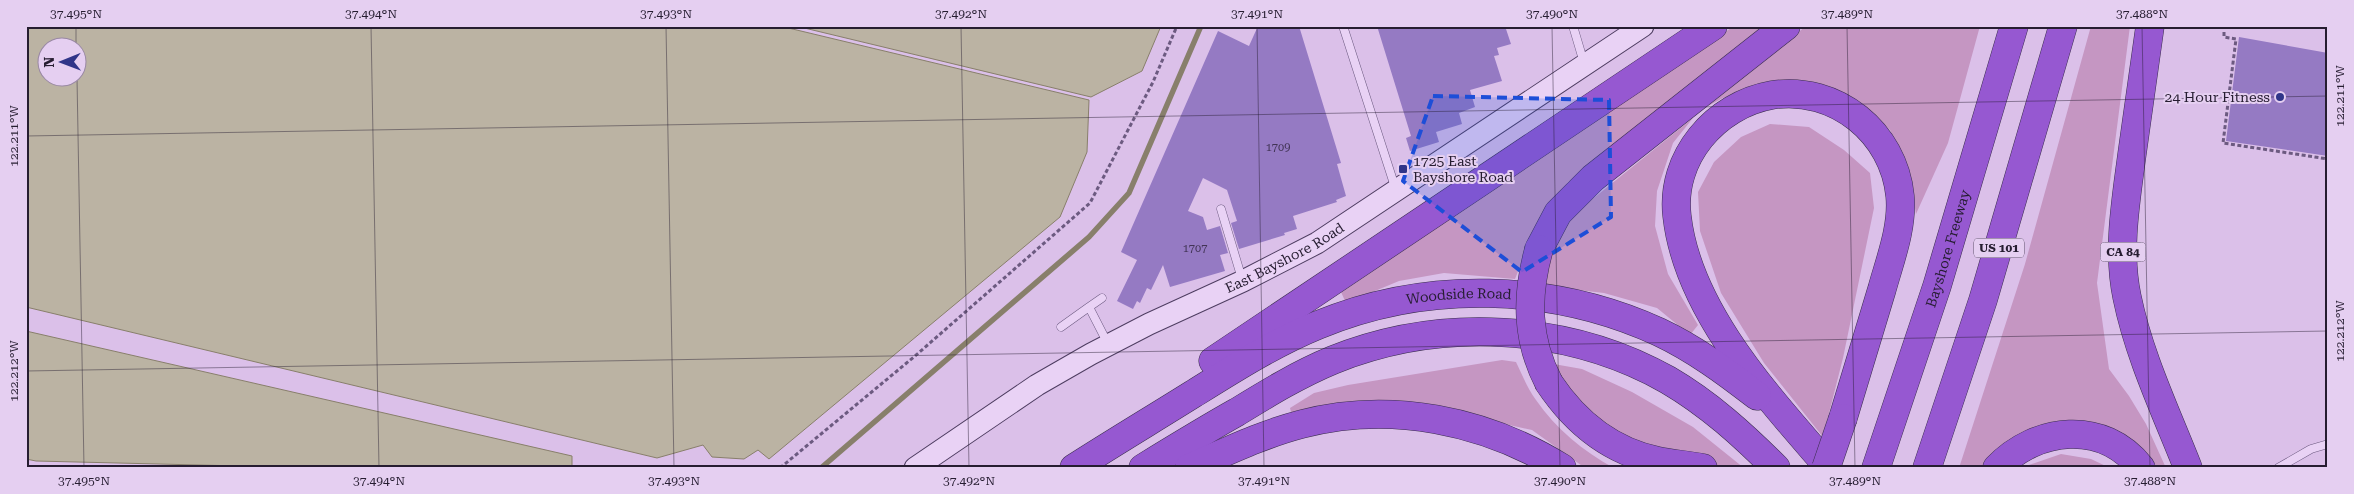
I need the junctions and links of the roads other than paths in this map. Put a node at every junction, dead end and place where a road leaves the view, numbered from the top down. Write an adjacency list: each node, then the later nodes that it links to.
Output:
1 (1342, 26): 10 (lane)
2 (1573, 26): 9 (lane)
3 (1643, 26): 9 (street, East Bayshore Road)
4 (1713, 26): 20 (highway)
5 (1786, 26): 25 (highway, bridge)
6 (2014, 26): 18 (highway, Bayshore Freeway)
7 (2063, 26): 27 (highway, US 101)
8 (2150, 26): 30 (highway, CA 84)
9 (1585, 65): 10 (street, East Bayshore Road)
10 (1396, 191): 12 (street, East Bayshore Road)
11 (1221, 209): 12 (lane)
12 (1243, 281): 16 (street, East Bayshore Road)
13 (1102, 298): 14 (lane)
14 (1089, 307): 15 (lane); 16 (lane)
15 (1061, 327)
16 (1108, 344): 21 (street, East Bayshore Road)
17 (2328, 444): 31 (lane)
18 (1879, 462)
19 (1826, 464): 19 (highway, bridge); 20 (highway, Woodside Road)
20 (1077, 466)
21 (915, 468)
22 (1143, 468): 26 (highway)
23 (1189, 468): 24 (highway)
24 (1562, 468)
25 (1703, 468)
26 (1776, 468)
27 (1927, 468)
28 (1997, 468): 29 (highway)
29 (2141, 468)
30 (2188, 468)
31 (2278, 468)

